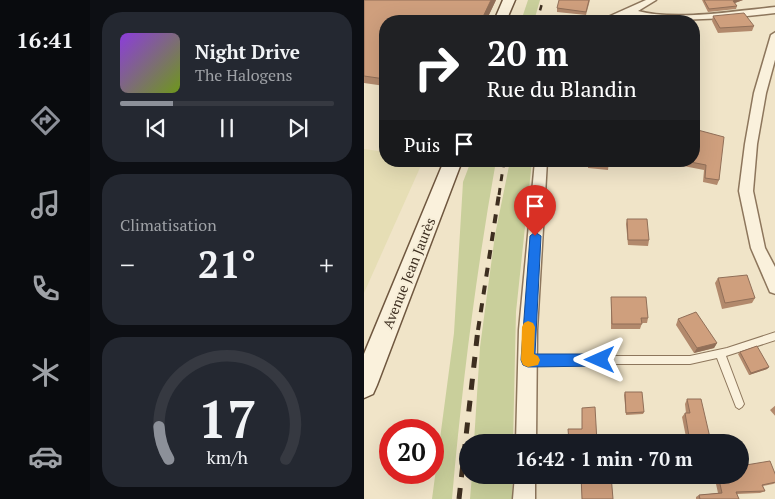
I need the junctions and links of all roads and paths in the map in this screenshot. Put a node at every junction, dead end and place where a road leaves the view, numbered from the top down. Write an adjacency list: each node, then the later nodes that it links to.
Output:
1 (509, 0): 6 (main road)
2 (517, 0): 7 (main road)
3 (652, 0): 4 (street)
4 (628, 9): 8 (street); 9 (street)
5 (775, 10): 10 (street)
6 (503, 15)
7 (511, 15)
8 (616, 15)
9 (645, 15)
10 (700, 16)
11 (775, 34): 15 (street)
12 (438, 167): 17 (main road)
13 (451, 167): 20 (main road, Avenue Jean Jaurès)
14 (541, 167): 19 (street)
15 (775, 287)
16 (775, 336): 18 (lane)
17 (364, 345)
18 (720, 353): 19 (lane); 21 (lane)
19 (528, 360): 22 (street)
20 (366, 376)
21 (739, 404)
22 (526, 434)
23 (525, 484): 24 (street)
24 (524, 499)

